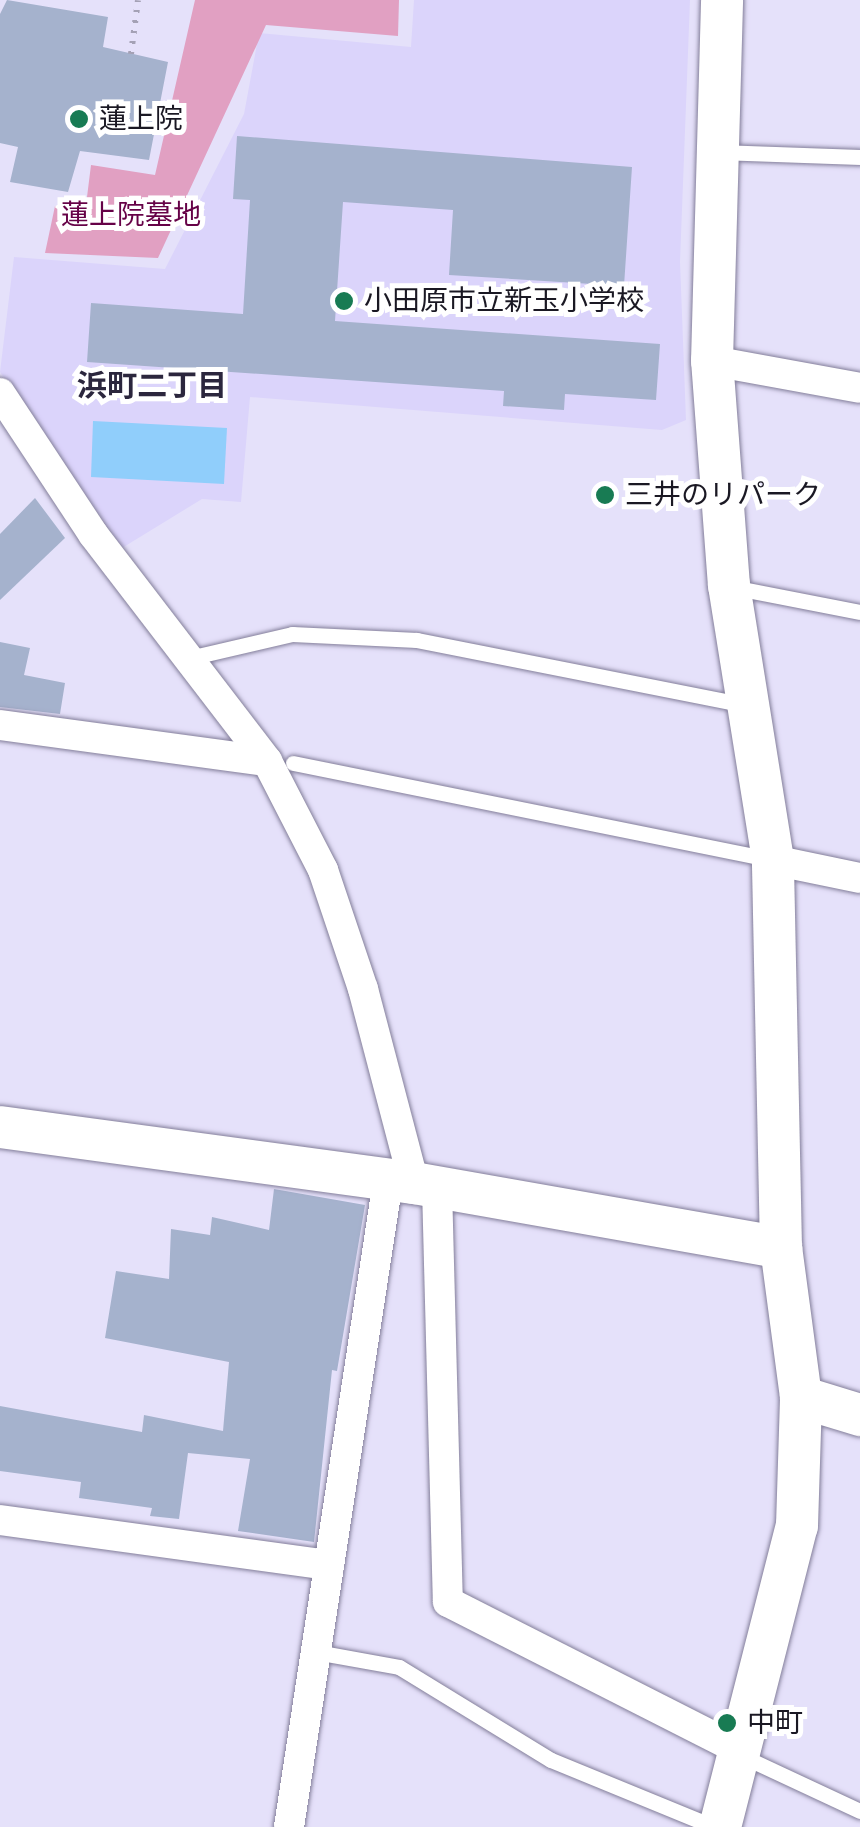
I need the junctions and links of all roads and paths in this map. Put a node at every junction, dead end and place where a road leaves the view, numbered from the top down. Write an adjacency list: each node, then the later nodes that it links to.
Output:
1 (138, 0): 3 (path)
2 (722, 0): 4 (street)
3 (131, 54)
4 (714, 152): 5 (lane); 6 (street)
5 (860, 157)
6 (712, 361): 7 (street); 9 (street)
7 (860, 388)
8 (0, 393): 11 (street)
9 (728, 586): 10 (lane); 12 (street)
10 (860, 612)
11 (188, 658): 12 (lane); 14 (street)
12 (744, 705): 15 (street)
13 (0, 725): 14 (street)
14 (280, 762): 15 (lane); 18 (street)
15 (773, 860): 16 (street); 19 (street)
16 (860, 878)
17 (0, 1126): 18 (street)
18 (413, 1184): 19 (street); 23 (street); 25 (street)
19 (781, 1248): 20 (street)
20 (800, 1397): 21 (street); 25 (street)
21 (860, 1415)
22 (0, 1520): 23 (street)
23 (329, 1564): 24 (street)
24 (316, 1652): 27 (street); 28 (lane)
25 (736, 1751): 26 (lane); 28 (street)
26 (860, 1812)
27 (289, 1827)
28 (717, 1827)

